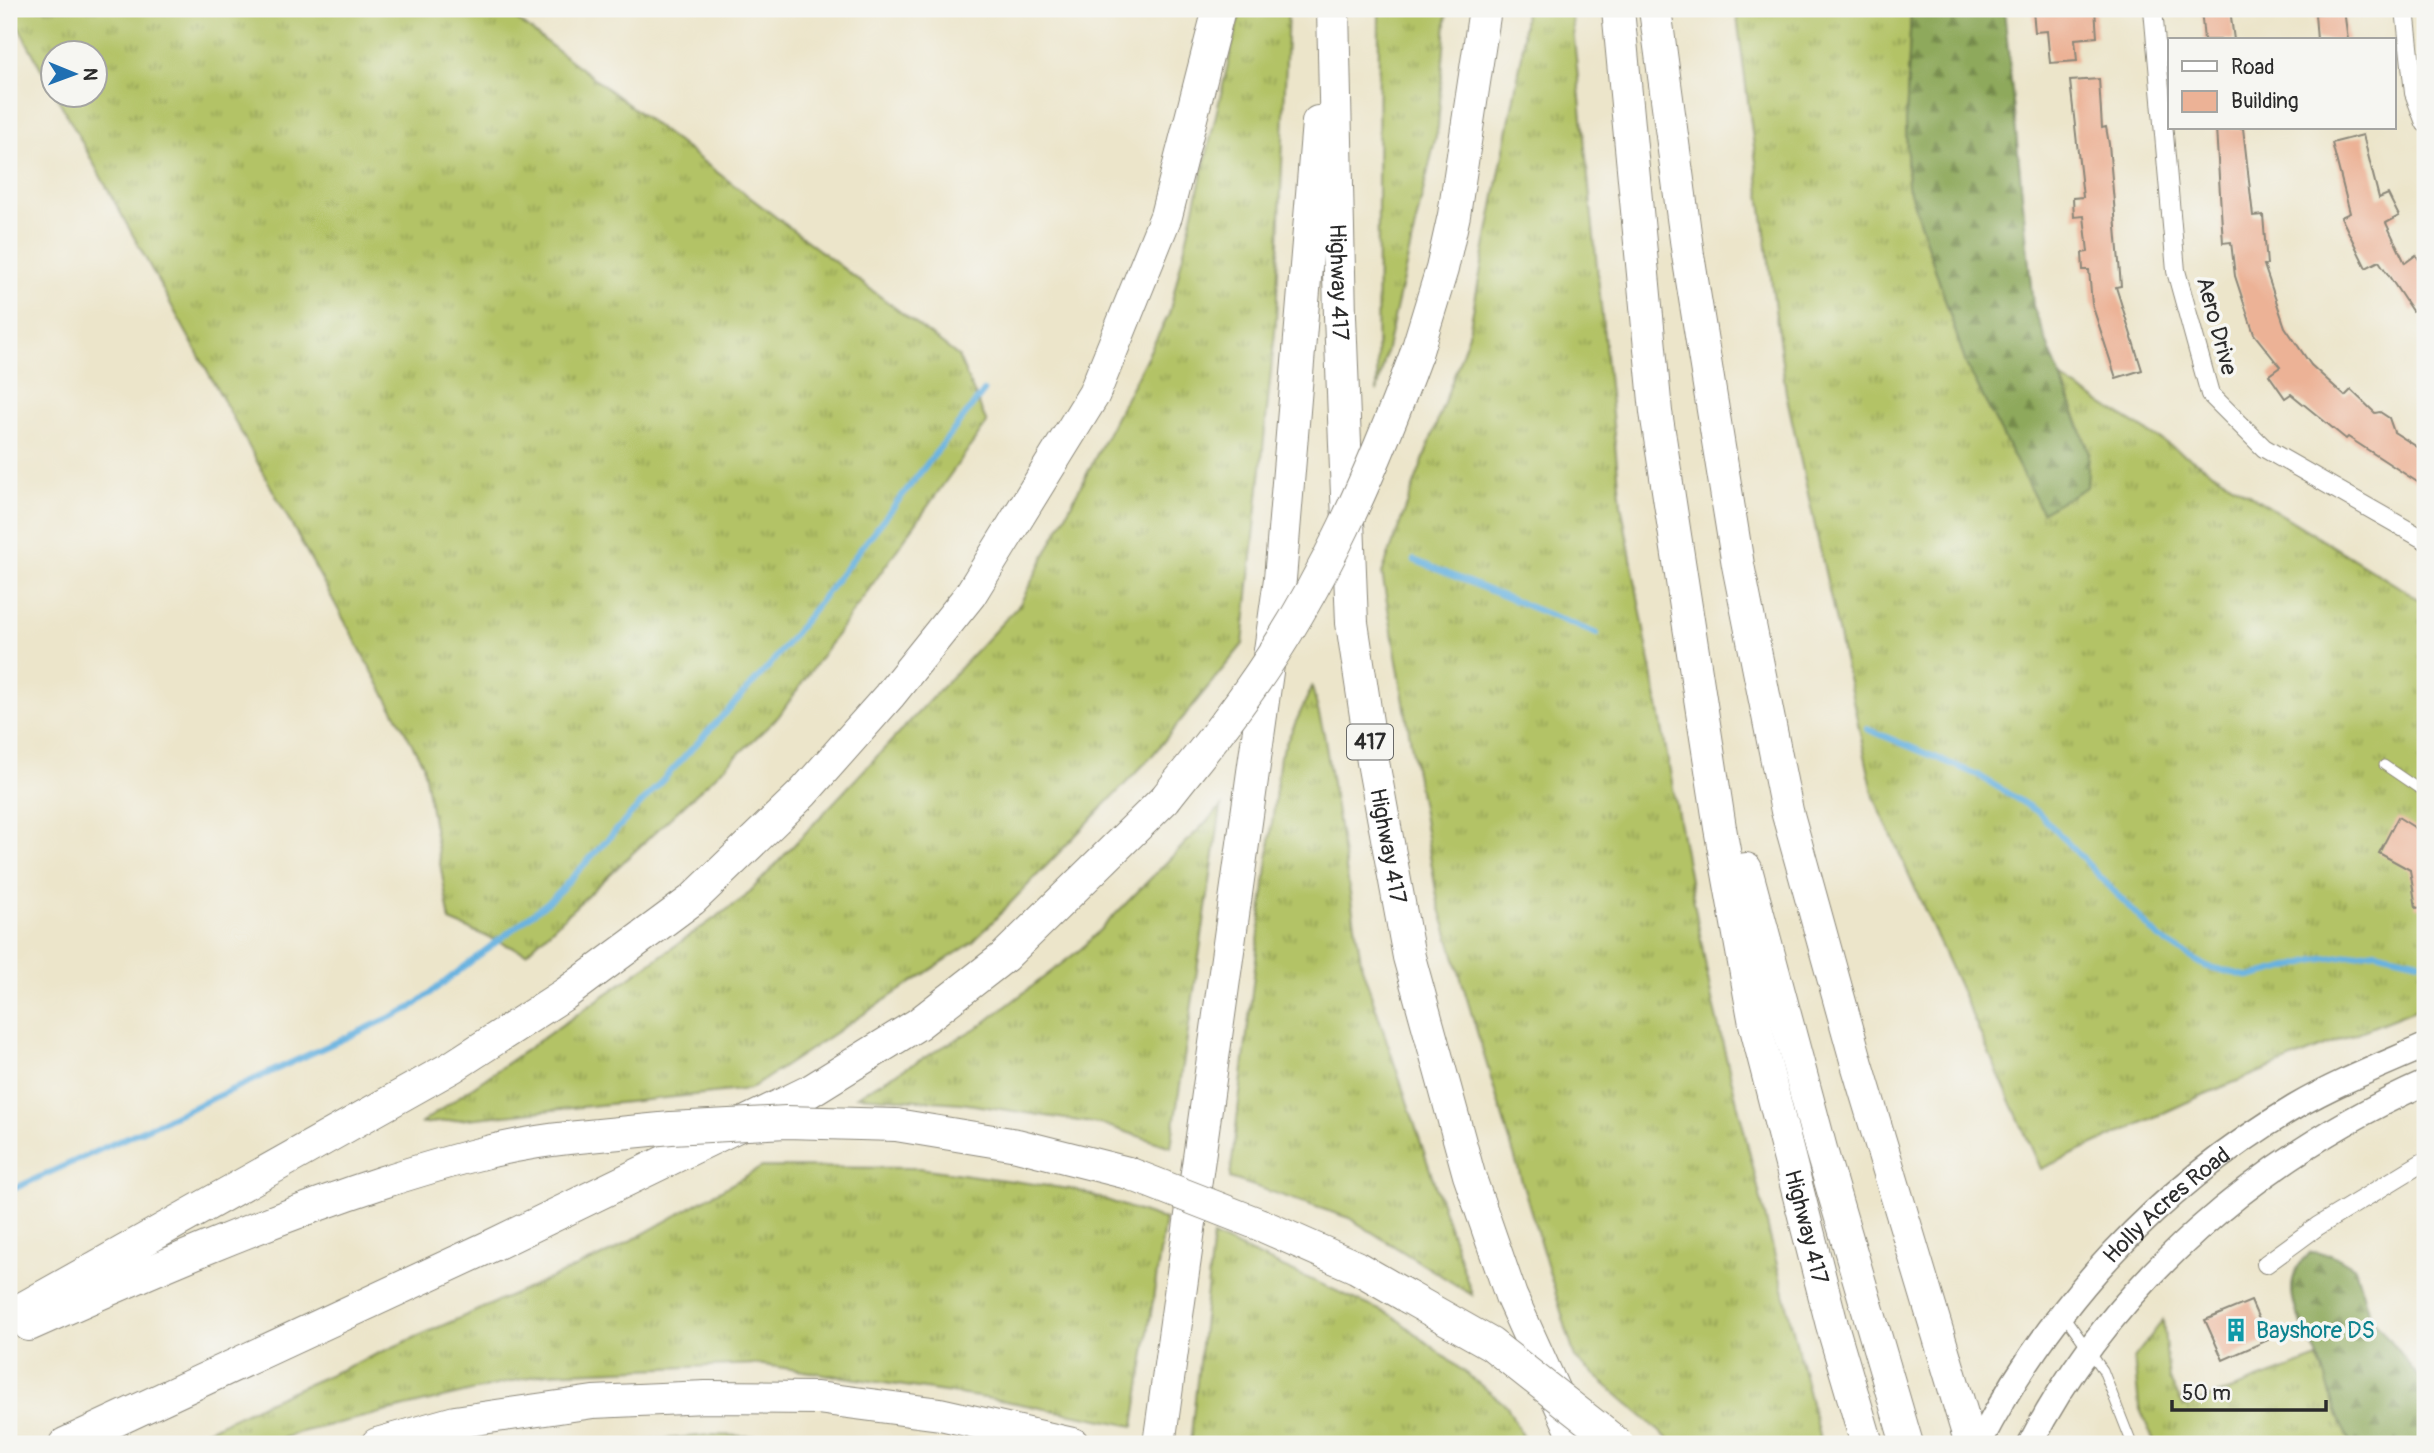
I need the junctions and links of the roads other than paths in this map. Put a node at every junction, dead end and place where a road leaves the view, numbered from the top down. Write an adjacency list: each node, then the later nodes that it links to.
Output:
1 (1219, 9): 19 (highway)
2 (1326, 9): 25 (highway)
3 (1333, 9): 26 (highway, Highway 417 / 417)
4 (1485, 9): 22 (highway, bridge)
5 (1618, 9): 11 (highway, Highway 417)
6 (1655, 9): 30 (highway)
7 (2152, 9): 10 (street, Aero Drive)
8 (2405, 9): 9 (street)
9 (2425, 123)
10 (2425, 540)
11 (1699, 689): 28 (highway, Highway 417); 29 (highway)
12 (2384, 765): 13 (lane)
13 (2425, 793)
14 (2425, 1046): 18 (main road, Holly Acres Road)
15 (2425, 1083): 21 (main road, Holly Acres Road)
16 (2425, 1161): 17 (street)
17 (2266, 1264)
18 (2061, 1312): 21 (lane); 31 (main road, Holly Acres Road)
19 (9, 1316)
20 (9, 1335): 27 (highway, bridge)
21 (2089, 1347): 32 (main road, Holly Acres Road); 33 (lane)
22 (65, 1444)
23 (377, 1444): 24 (highway)
24 (1073, 1444)
25 (1159, 1444)
26 (1578, 1444)
27 (1618, 1444)
28 (1867, 1444)
29 (1906, 1444)
30 (1971, 1444)
31 (1979, 1444)
32 (2029, 1444)
33 (2132, 1444)

